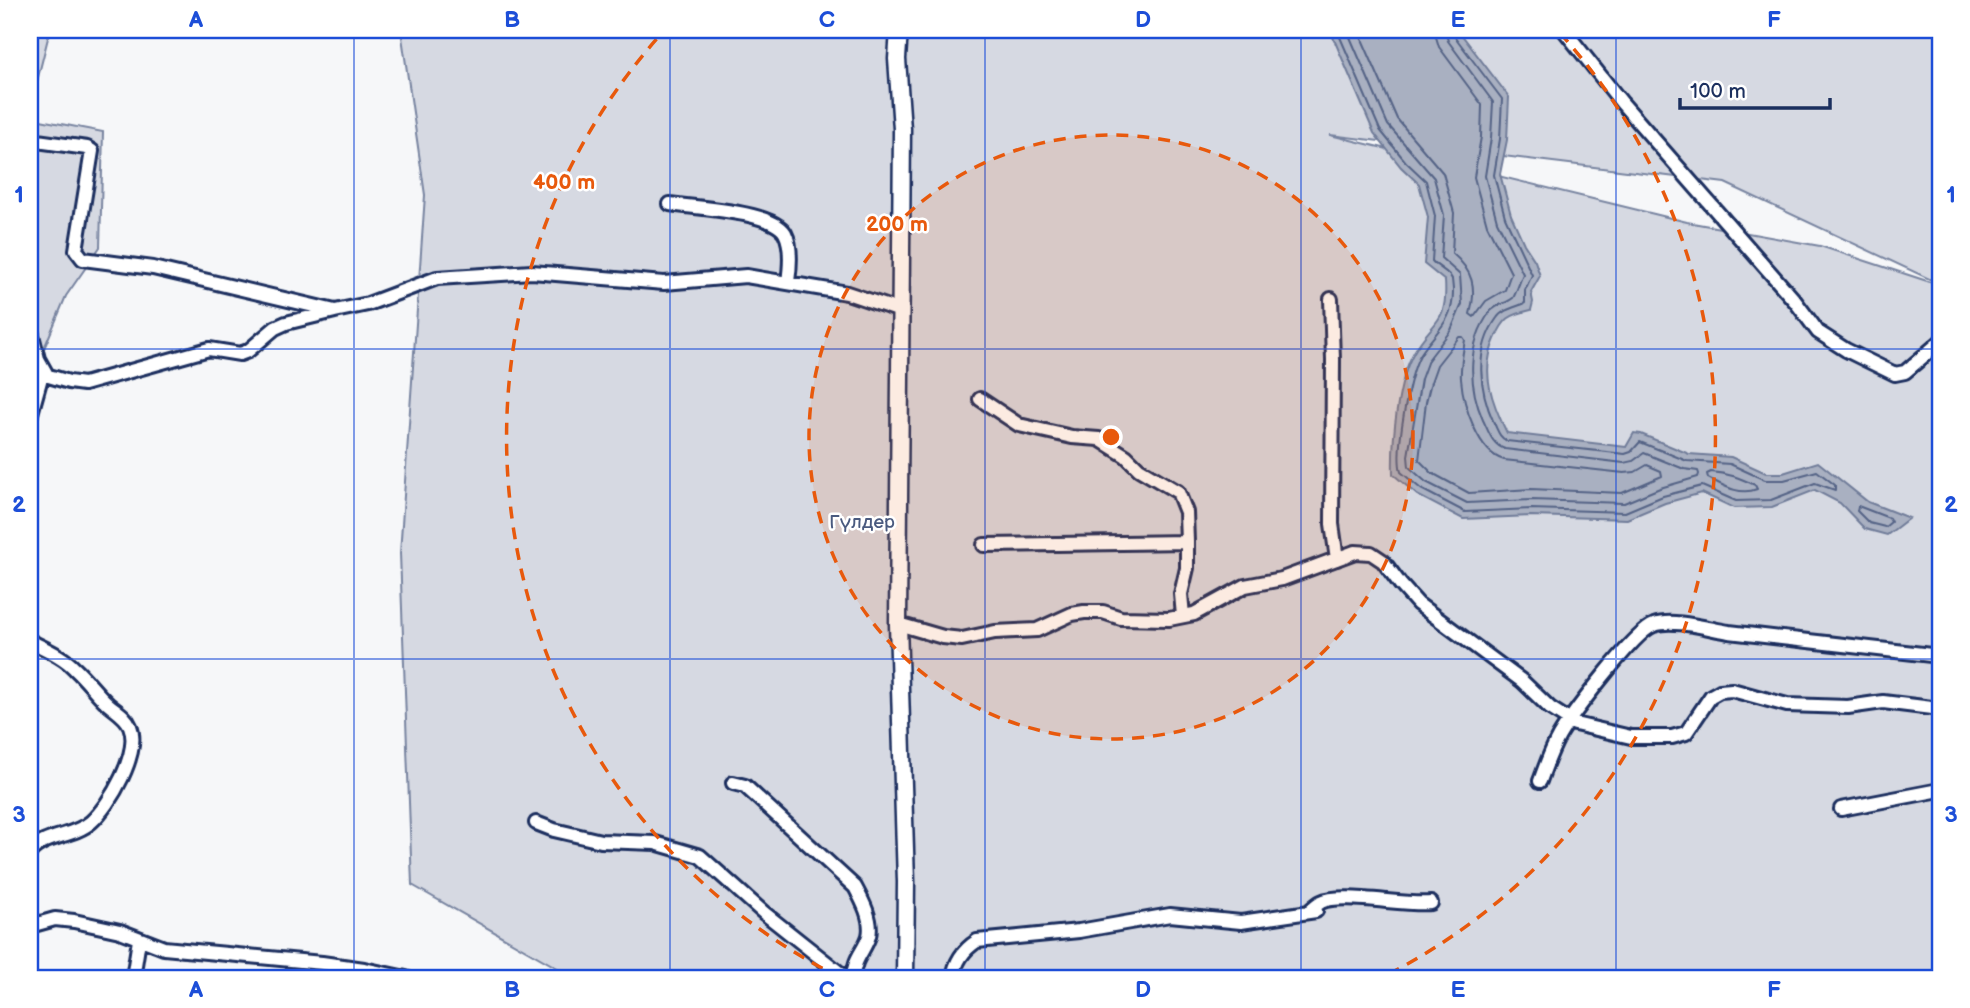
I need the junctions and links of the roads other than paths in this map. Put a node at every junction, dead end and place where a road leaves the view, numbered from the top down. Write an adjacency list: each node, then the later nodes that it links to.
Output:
1 (899, 30): 7 (main road)
2 (1564, 30): 10 (street)
3 (30, 140): 8 (street)
4 (670, 204): 5 (street)
5 (788, 282): 7 (street); 8 (street)
6 (1331, 299): 16 (street)
7 (901, 310): 18 (main road)
8 (335, 311): 11 (street)
9 (30, 327): 11 (street)
10 (1940, 342)
11 (47, 375): 13 (street)
12 (979, 399): 14 (street)
13 (30, 417)
14 (1187, 542): 15 (street); 17 (street)
15 (984, 545)
16 (1337, 559): 17 (street); 22 (street)
17 (1183, 616): 18 (street)
18 (898, 624): 36 (main road)
19 (30, 641): 28 (street)
20 (1940, 656): 22 (street)
21 (1940, 709): 22 (street)
22 (1569, 722): 23 (street)
23 (1540, 781)
24 (733, 783): 35 (street)
25 (1940, 790): 26 (street)
26 (1841, 808)
27 (536, 823): 34 (street)
28 (30, 852)
29 (1431, 903): 37 (street)
30 (30, 926): 31 (street)
31 (139, 940): 32 (street); 33 (street)
32 (133, 978)
33 (406, 978)
34 (846, 978)
35 (853, 978)
36 (905, 978)
37 (953, 978)

